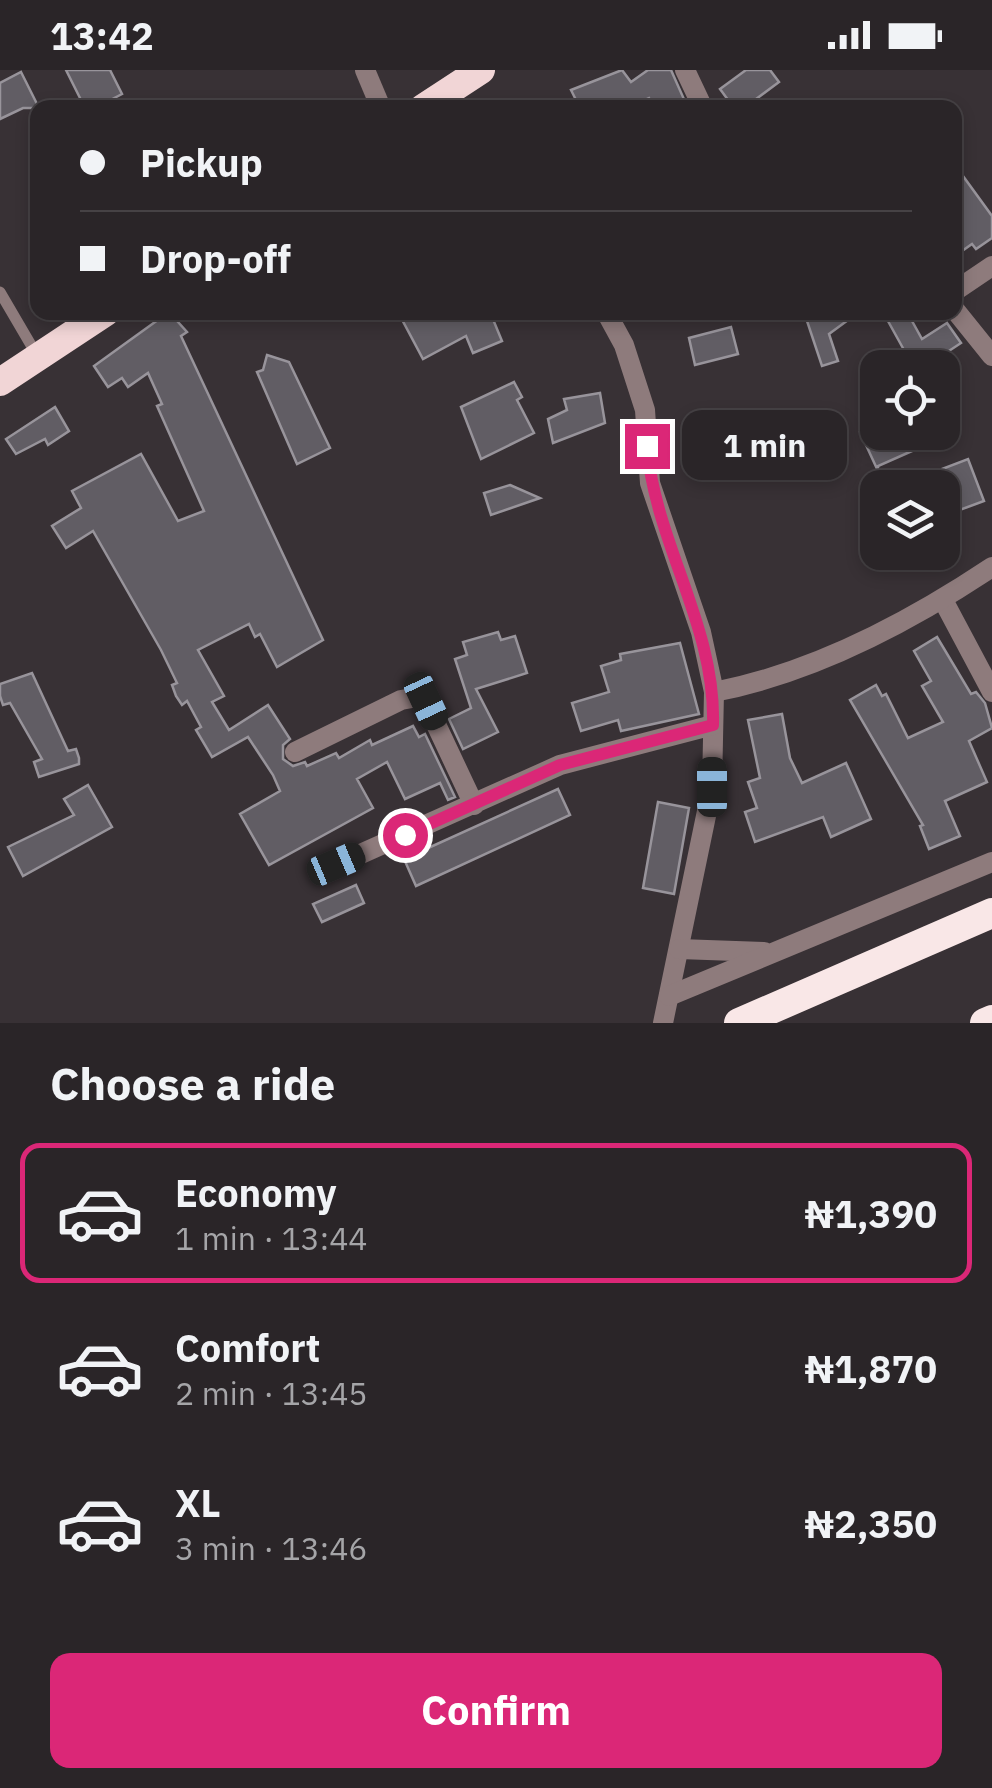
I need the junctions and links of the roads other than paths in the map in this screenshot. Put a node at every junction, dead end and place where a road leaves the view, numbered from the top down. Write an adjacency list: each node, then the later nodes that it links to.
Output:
1 (364, 70): 4 (street)
2 (481, 70): 5 (highway)
3 (685, 70): 6 (street)
4 (378, 100)
5 (444, 100)
6 (699, 100)
7 (992, 266): 8 (street)
8 (962, 287)
9 (0, 292): 13 (lane)
10 (962, 319): 14 (street)
11 (94, 320): 13 (highway)
12 (610, 320): 18 (street)
13 (38, 356): 15 (highway)
14 (992, 356)
15 (0, 382)
16 (992, 567): 17 (street)
17 (943, 600): 18 (street); 19 (street)
18 (714, 692): 20 (street)
19 (992, 692)
20 (713, 725): 22 (street); 26 (street)
21 (295, 752): 22 (street)
22 (474, 806): 24 (street)
23 (992, 862): 27 (street)
24 (336, 864)
25 (992, 913): 30 (highway)
26 (679, 948): 27 (street); 28 (street)
27 (771, 952): 28 (street)
28 (669, 996): 29 (street)
29 (663, 1023)
30 (739, 1023)

